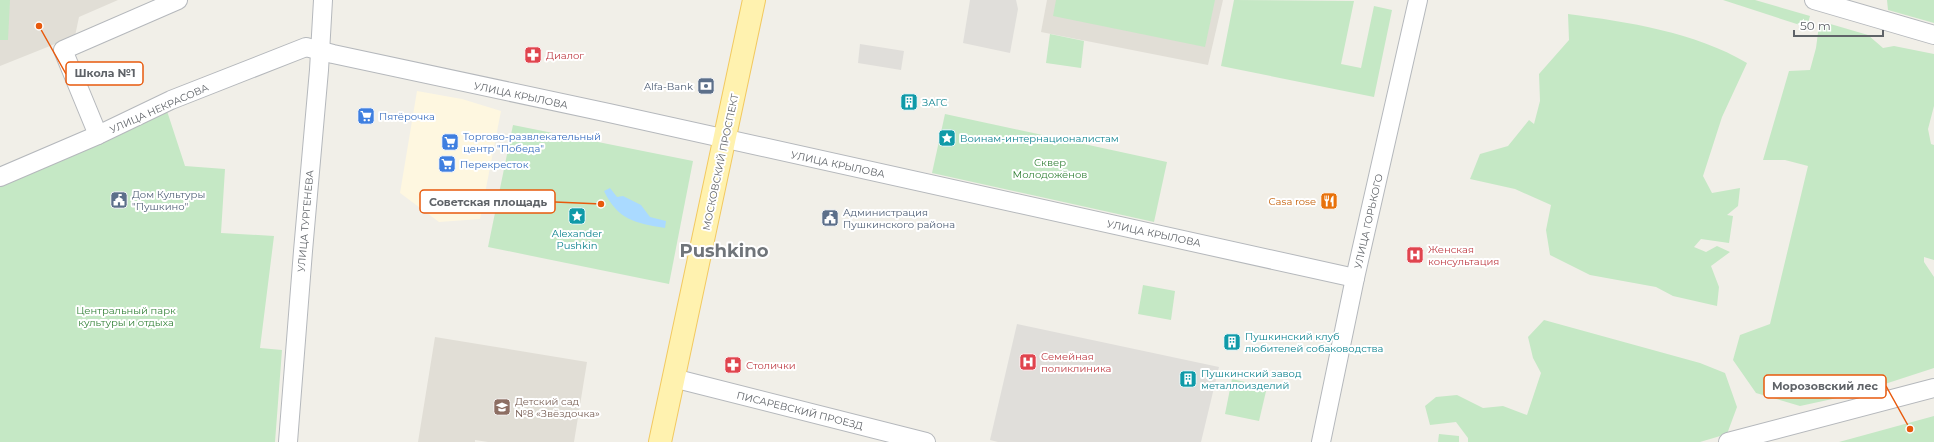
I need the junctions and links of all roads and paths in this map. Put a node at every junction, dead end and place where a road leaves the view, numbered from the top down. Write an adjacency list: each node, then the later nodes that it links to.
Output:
1 (178, 0): 8 (street)
2 (323, 0): 7 (street, УЛИЦА ТУРГЕНЕВА)
3 (754, 0): 9 (main road, МОСКОВСКИЙ ПРОСПЕКТ)
4 (1418, 0): 11 (street, УЛИЦА ГОРЬКОГО)
5 (1814, 0): 6 (street)
6 (1934, 35)
7 (320, 51): 8 (street, УЛИЦА НЕКРАСОВА); 9 (street, УЛИЦА КРЫЛОВА); 14 (street, УЛИЦА ТУРГЕНЕВА)
8 (98, 135): 10 (street, УЛИЦА НЕКРАСОВА)
9 (725, 139): 11 (street, УЛИЦА КРЫЛОВА); 12 (main road, МОСКОВСКИЙ ПРОСПЕКТ)
10 (0, 177)
11 (1355, 278): 17 (street, УЛИЦА ГОРЬКОГО)
12 (673, 378): 15 (main road, МОСКОВСКИЙ ПРОСПЕКТ); 16 (street, ПИСАРЕВСКИЙ ПРОЕЗД)
13 (1934, 388): 18 (street)
14 (288, 442)
15 (660, 442)
16 (926, 442)
17 (1321, 442)
18 (1728, 442)

